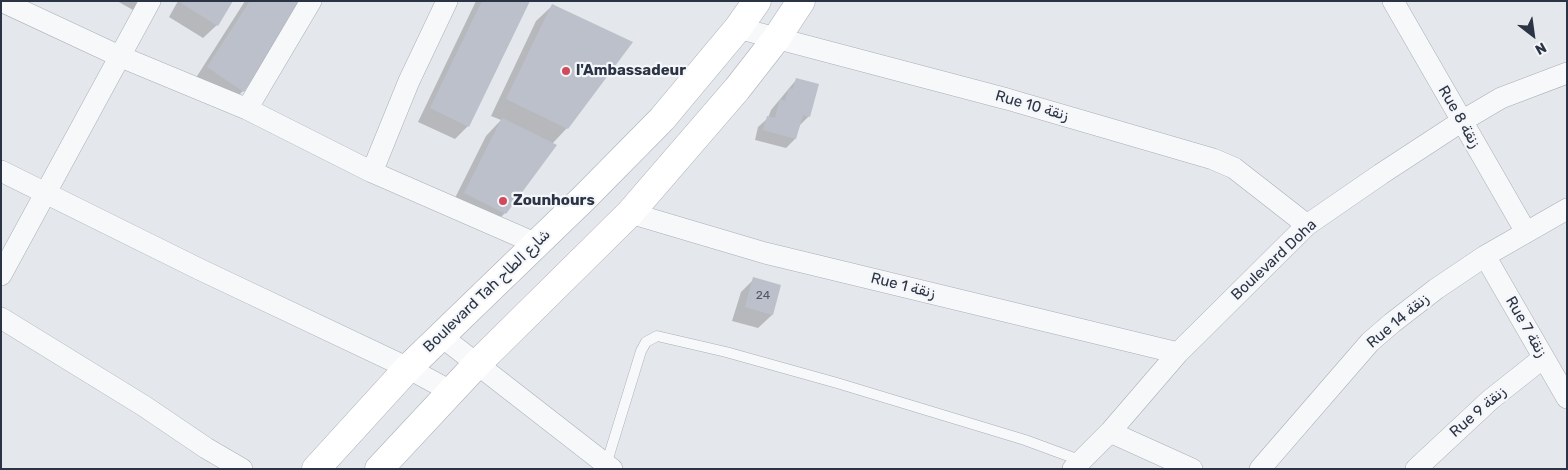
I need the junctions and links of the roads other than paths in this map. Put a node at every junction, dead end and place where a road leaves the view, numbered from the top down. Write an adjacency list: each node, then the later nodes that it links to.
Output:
1 (150, 1): 10 (street)
2 (311, 1): 12 (street)
3 (447, 1): 15 (street)
4 (757, 1): 8 (street, Boulevard Tah شارع الطاح)
5 (801, 1): 9 (street)
6 (1393, 1): 13 (street, Rue 8 زنقة)
7 (1, 2): 10 (street)
8 (738, 28): 9 (street, Rue 10 زنقة); 21 (street, Boulevard Tah شارع الطاح)
9 (776, 39): 18 (street); 19 (street, Rue 10 زنقة)
10 (119, 56): 12 (street); 16 (street)
11 (1567, 73): 13 (street, Boulevard Doha)
12 (247, 109): 15 (street)
13 (1462, 121): 19 (street, Boulevard Doha); 20 (street, Rue 8 زنقة)
14 (1, 171): 16 (street)
15 (372, 172): 21 (street)
16 (45, 192): 23 (street); 29 (street)
17 (1567, 209): 20 (street, Rue 14 زنقة)
18 (630, 213): 26 (street, Rue 1 زنقة); 28 (street)
19 (1307, 226): 26 (street, Boulevard Doha)
20 (1526, 232): 22 (street, Rue 14 زنقة)
21 (537, 244): 25 (street, Boulevard Tah شارع الطاح)
22 (1485, 256): 27 (street, Rue 7 زنقة); 39 (street, Rue 14 زنقة)
23 (1, 275)
24 (1, 318): 35 (street)
25 (441, 336): 28 (street); 29 (street, Boulevard Tah شارع الطاح)
26 (1178, 353): 32 (street, Boulevard Doha)
27 (1543, 358): 31 (street, Rue 7 زنقة); 40 (street, Rue 9 زنقة)
28 (477, 364): 30 (street); 34 (street)
29 (408, 368): 30 (street); 36 (street, Boulevard Tah شارع الطاح)
30 (452, 392): 37 (street)
31 (1567, 398)
32 (1110, 432): 33 (street, Boulevard Doha); 38 (street)
33 (1077, 465): 34 (lane)
34 (609, 467)
35 (242, 469)
36 (316, 469)
37 (379, 469)
38 (1192, 469)
39 (1260, 469)
40 (1416, 469)

